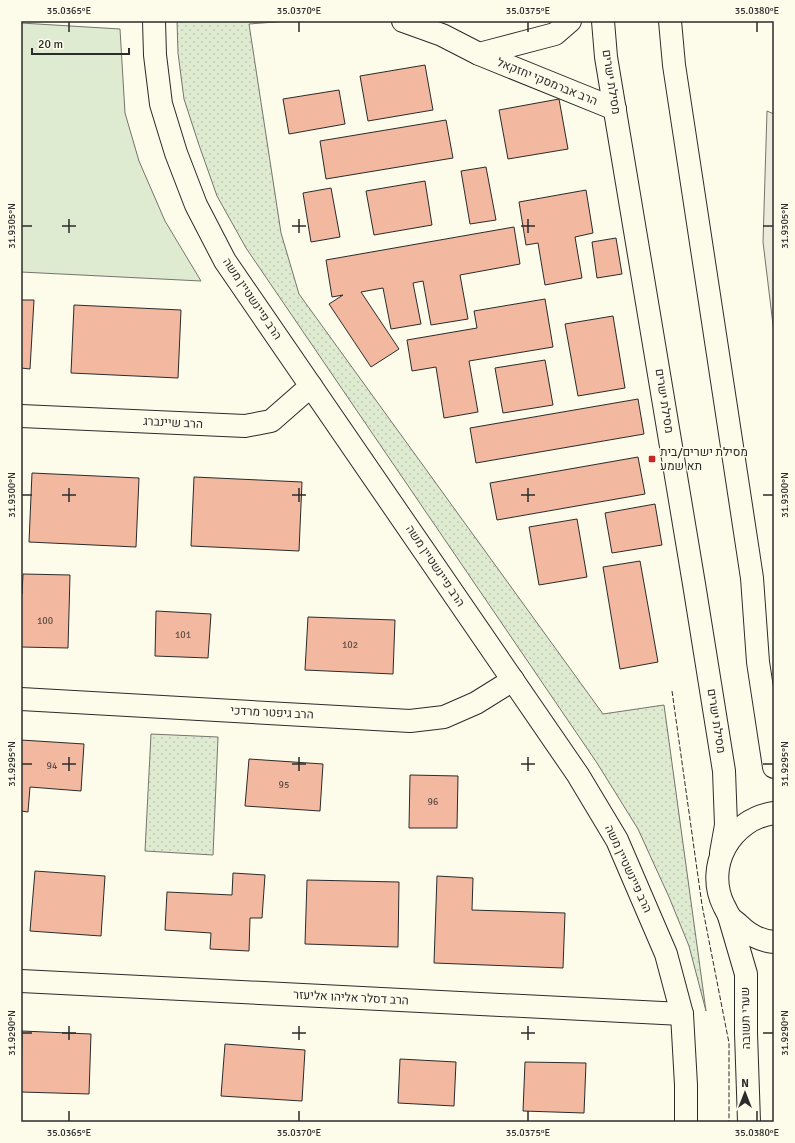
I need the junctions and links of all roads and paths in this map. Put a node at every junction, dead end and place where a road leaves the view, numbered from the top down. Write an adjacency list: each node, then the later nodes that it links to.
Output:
1 (154, 21): 8 (street, הרב פיינשטיין משה)
2 (403, 21): 6 (street, הרב אברמסקי יחזקאל)
3 (570, 21): 6 (street, הרב אברמסקי יחזקאל)
4 (603, 21): 7 (street, מסילת ישרים)
5 (670, 21): 12 (street)
6 (479, 54): 7 (street, הרב אברמסקי יחזקאל)
7 (615, 109): 14 (street, מסילת ישרים)
8 (311, 386): 9 (street, הרב שיינברג); 10 (street, הרב פיינשטיין משה)
9 (21, 416)
10 (513, 680): 11 (street, הרב גיפטר מרדכי); 18 (street, הרב פיינשטיין משה)
11 (21, 699)
12 (774, 767)
13 (774, 813): 14 (street)
14 (721, 853): 15 (street, מסילת ישרים)
15 (730, 916): 16 (street); 20 (street, שערי תשובה)
16 (774, 942)
17 (21, 981): 18 (street, הרב דסלר אליהו אליעזר)
18 (682, 1014): 19 (street, הרב פיינשטיין משה)
19 (686, 1122)
20 (749, 1122)

